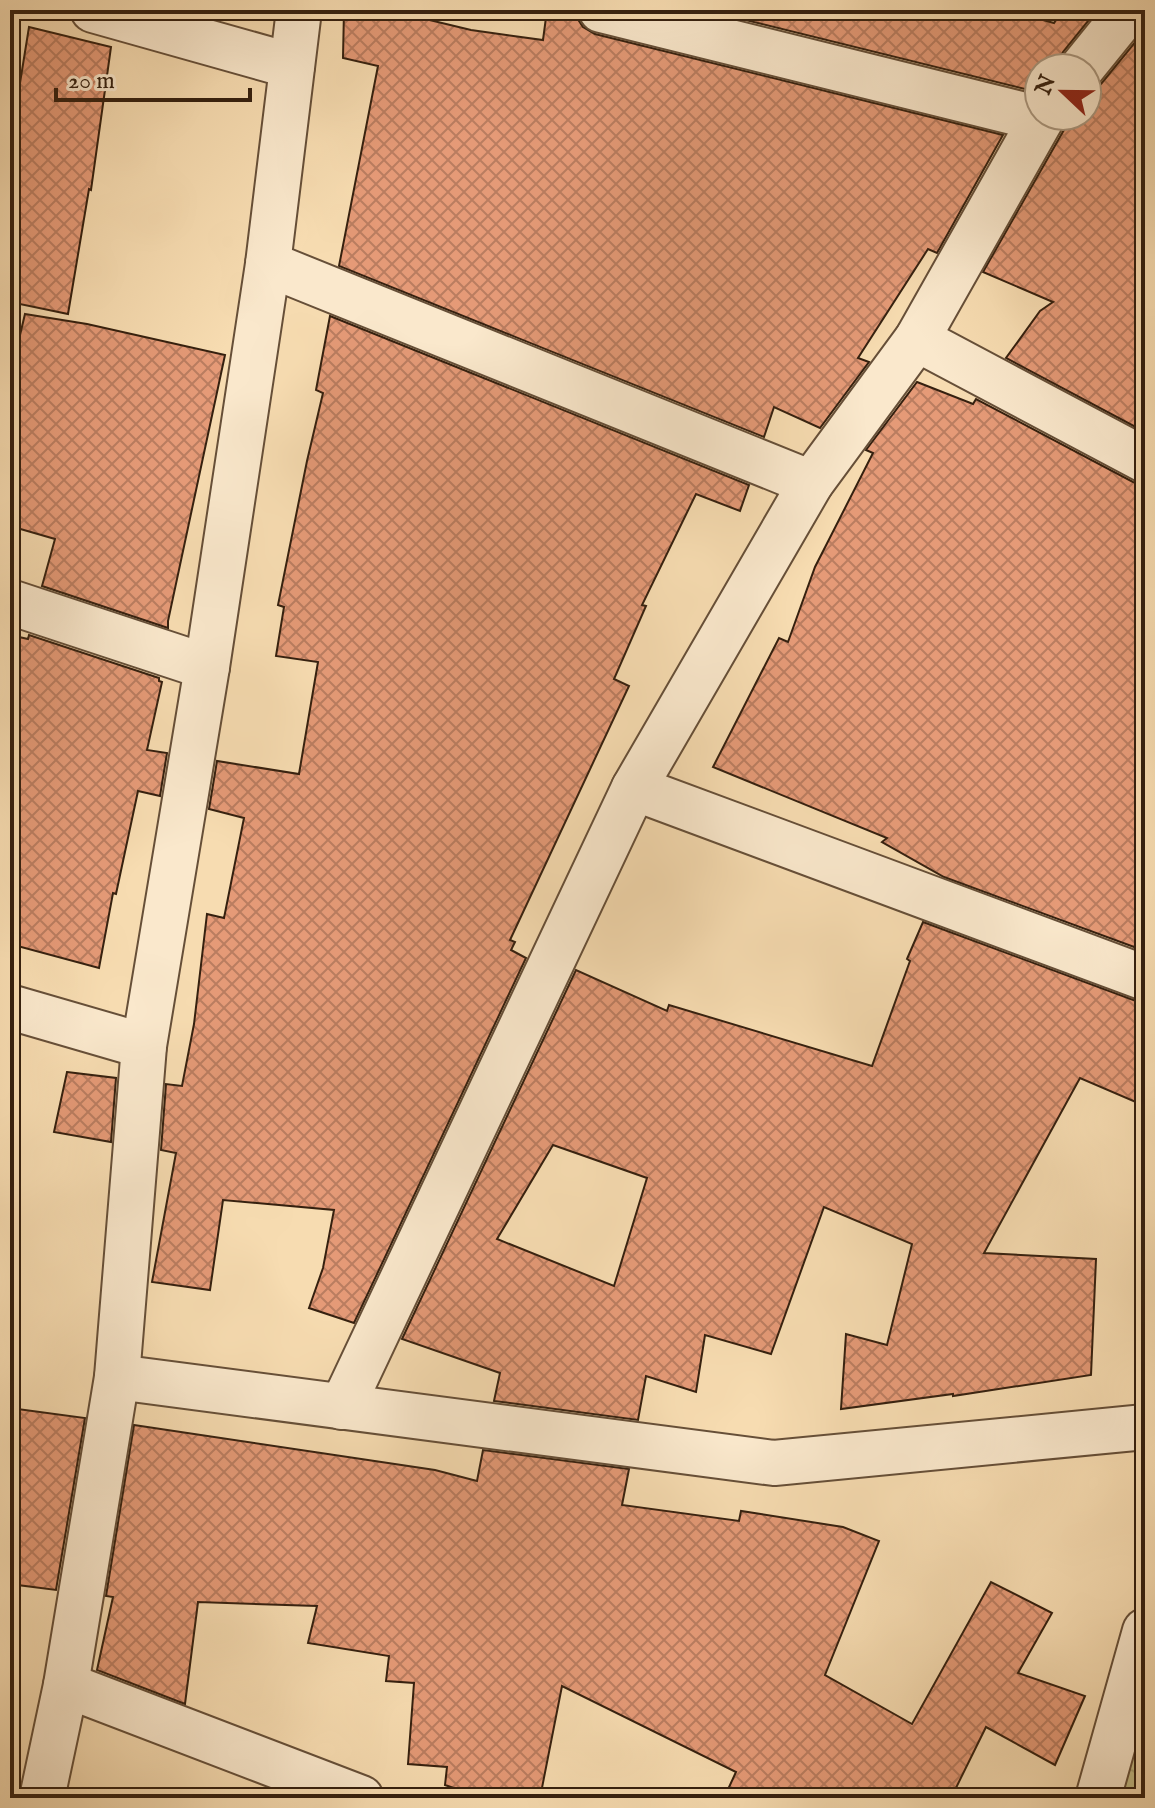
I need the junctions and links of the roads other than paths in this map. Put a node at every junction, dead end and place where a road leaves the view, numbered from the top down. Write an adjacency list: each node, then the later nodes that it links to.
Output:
1 (93, 10): 6 (street)
2 (299, 10): 6 (street)
3 (601, 10): 7 (street)
4 (1129, 10): 5 (street)
5 (1095, 52)
6 (292, 66): 9 (street)
7 (1023, 112)
8 (1034, 132): 10 (street)
9 (268, 264): 12 (street); 14 (street)
10 (917, 339): 11 (street); 12 (street)
11 (1145, 460)
12 (811, 483): 15 (street)
13 (10, 602): 14 (street)
14 (207, 667): 18 (street)
15 (634, 788): 16 (street); 20 (street)
16 (1145, 978)
17 (10, 1007): 18 (street)
18 (144, 1046): 19 (street)
19 (117, 1377): 20 (street); 23 (street)
20 (342, 1407): 21 (street)
21 (1145, 1427)
22 (1145, 1631): 26 (street)
23 (66, 1685): 24 (street); 25 (street)
24 (42, 1798)
25 (361, 1798)
26 (1098, 1798)

